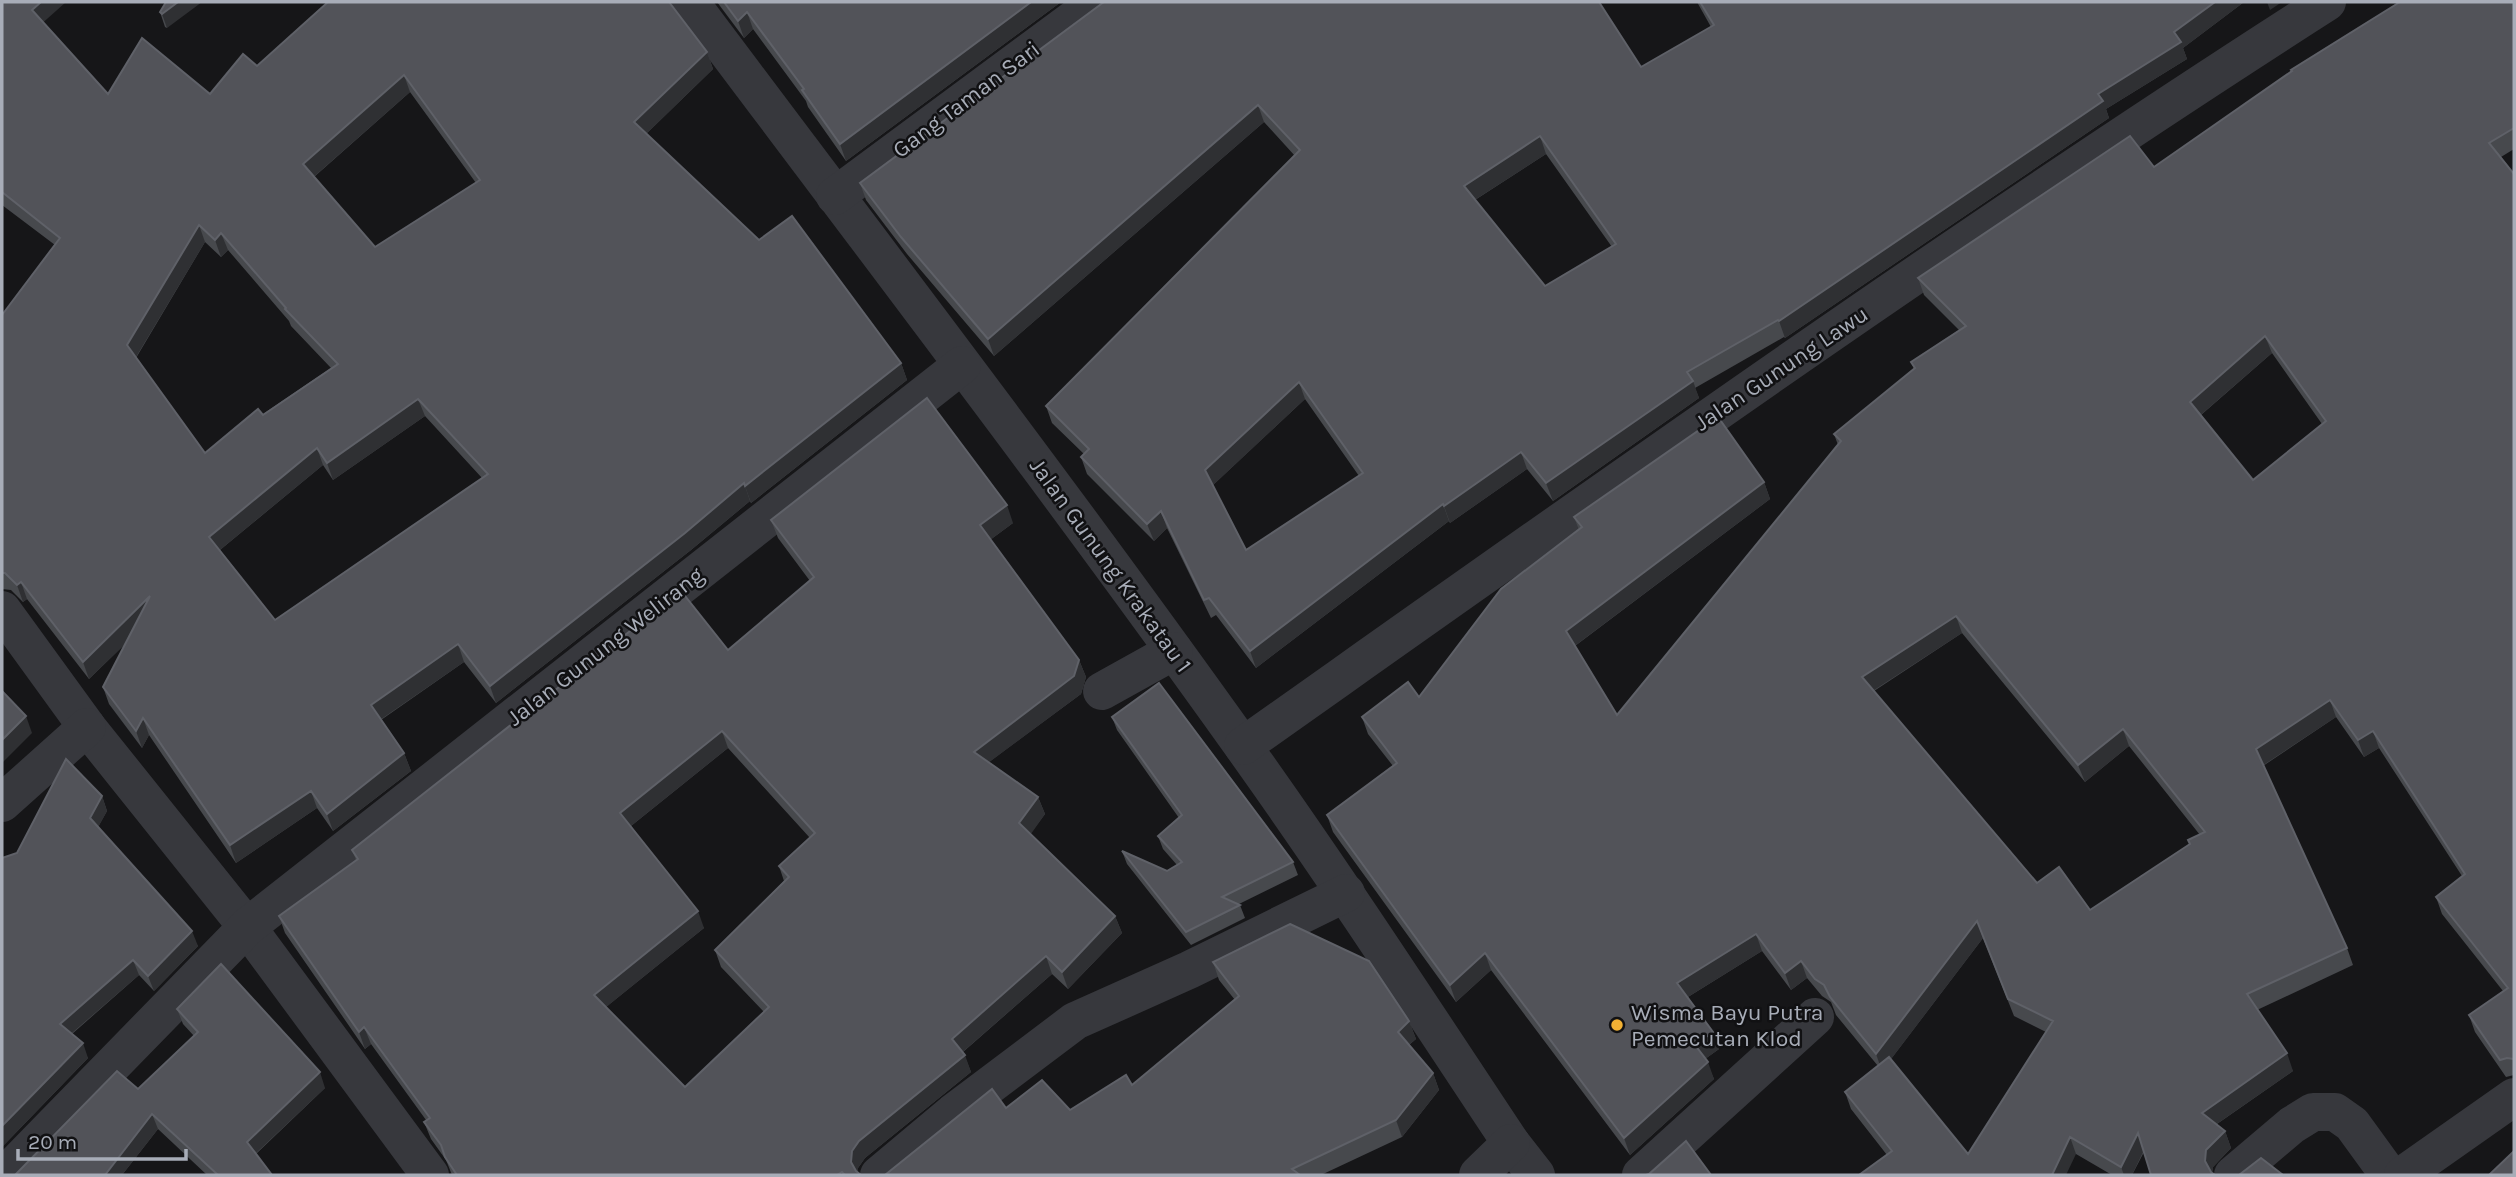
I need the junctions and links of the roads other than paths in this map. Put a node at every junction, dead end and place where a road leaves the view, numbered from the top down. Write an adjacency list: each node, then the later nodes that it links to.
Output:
1 (690, 2): 4 (street, Jalan Gunung Krakatau 1)
2 (1097, 2): 4 (street, Gang Taman Sari)
3 (2327, 2): 10 (street, Jalan Gunung Lawu)
4 (835, 196): 5 (street, Jalan Gunung Krakatau 1)
5 (962, 365): 7 (street, Jalan Gunung Krakatau 1); 13 (street, Jalan Gunung Welirang)
6 (2, 610): 9 (street)
7 (1174, 651): 8 (street); 10 (street, Jalan Gunung Krakatau 1)
8 (1102, 691)
9 (87, 727): 11 (street); 13 (street)
10 (1243, 746): 12 (street, Jalan Gunung Krakatau 1)
11 (2, 803)
12 (1346, 893): 16 (street, Jalan Gunung Krakatau 1); 19 (street)
13 (247, 927): 17 (street, Jalan Gunung Welirang); 18 (street)
14 (1815, 1017): 22 (street)
15 (2514, 1097): 25 (street)
16 (1510, 1143): 20 (street); 21 (street, Jalan Gunung Krakatau 1)
17 (5, 1175)
18 (430, 1175)
19 (879, 1175)
20 (1478, 1175)
21 (1536, 1175)
22 (1641, 1175)
23 (2232, 1175): 24 (street)
24 (2389, 1175)
25 (2403, 1175)

